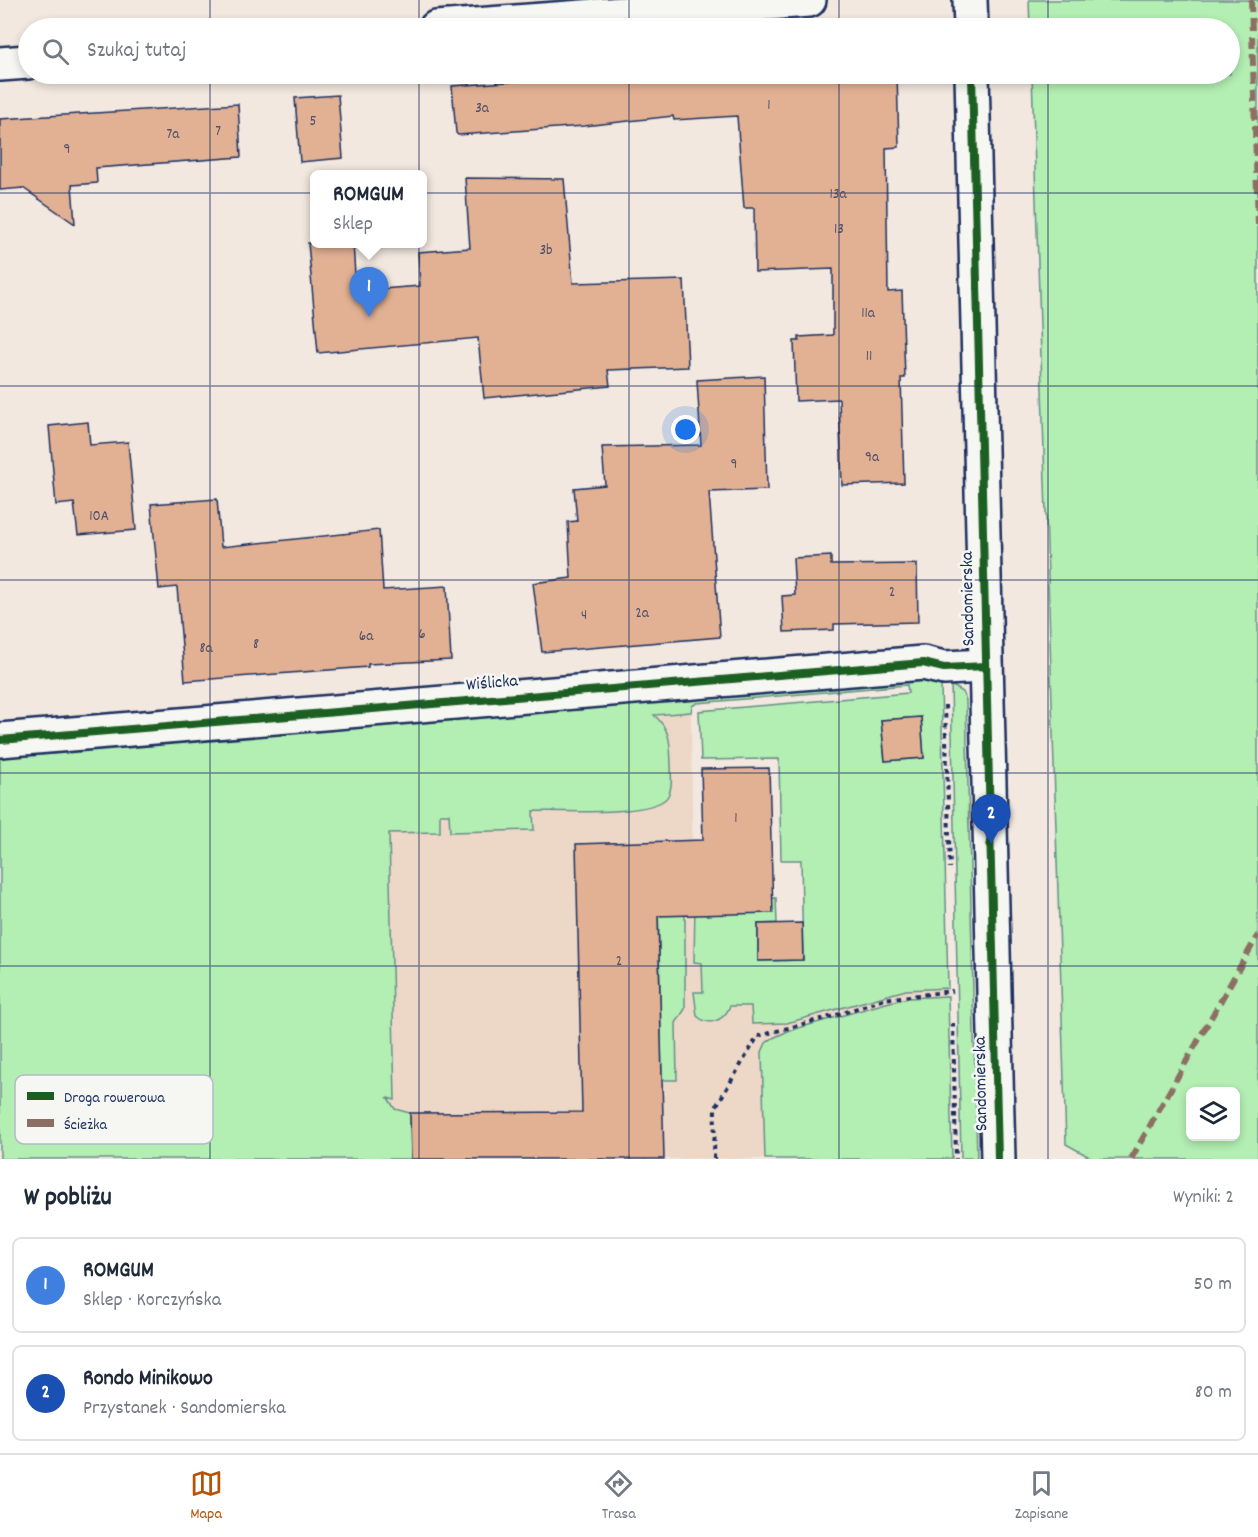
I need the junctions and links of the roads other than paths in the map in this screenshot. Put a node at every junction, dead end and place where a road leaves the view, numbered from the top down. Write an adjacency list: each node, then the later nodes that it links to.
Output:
1 (809, 0): 3 (street)
2 (970, 0): 4 (street)
3 (569, 18)
4 (970, 18)
5 (18, 63): 6 (street)
6 (0, 64)
7 (972, 84): 8 (street, Sandomierska)
8 (986, 666): 9 (street, Wiślicka); 10 (street, Sandomierska)
9 (0, 740)
10 (998, 1159)

